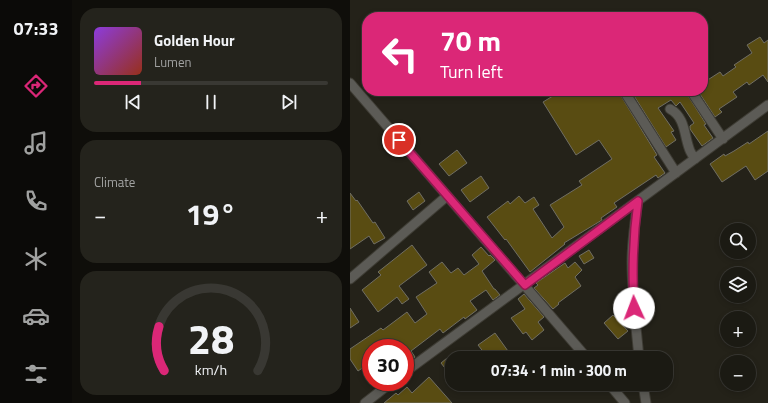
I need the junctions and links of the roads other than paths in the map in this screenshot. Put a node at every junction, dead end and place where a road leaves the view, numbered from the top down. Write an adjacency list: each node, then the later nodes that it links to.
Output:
1 (350, 83): 9 (street)
2 (627, 96): 8 (street)
3 (694, 96): 6 (street)
4 (768, 105): 6 (street)
5 (670, 109): 7 (street)
6 (723, 139): 7 (street)
7 (695, 159): 8 (street)
8 (676, 173): 10 (street)
9 (447, 196): 11 (street); 12 (street)
10 (638, 201): 12 (street); 14 (street)
11 (350, 279)
12 (525, 285): 13 (street); 15 (street)
13 (580, 351)
14 (638, 351)
15 (414, 365)
16 (380, 391): 19 (street)
17 (615, 391): 20 (street)
18 (644, 391): 21 (street)
19 (365, 403)
20 (625, 403)
21 (646, 403)

